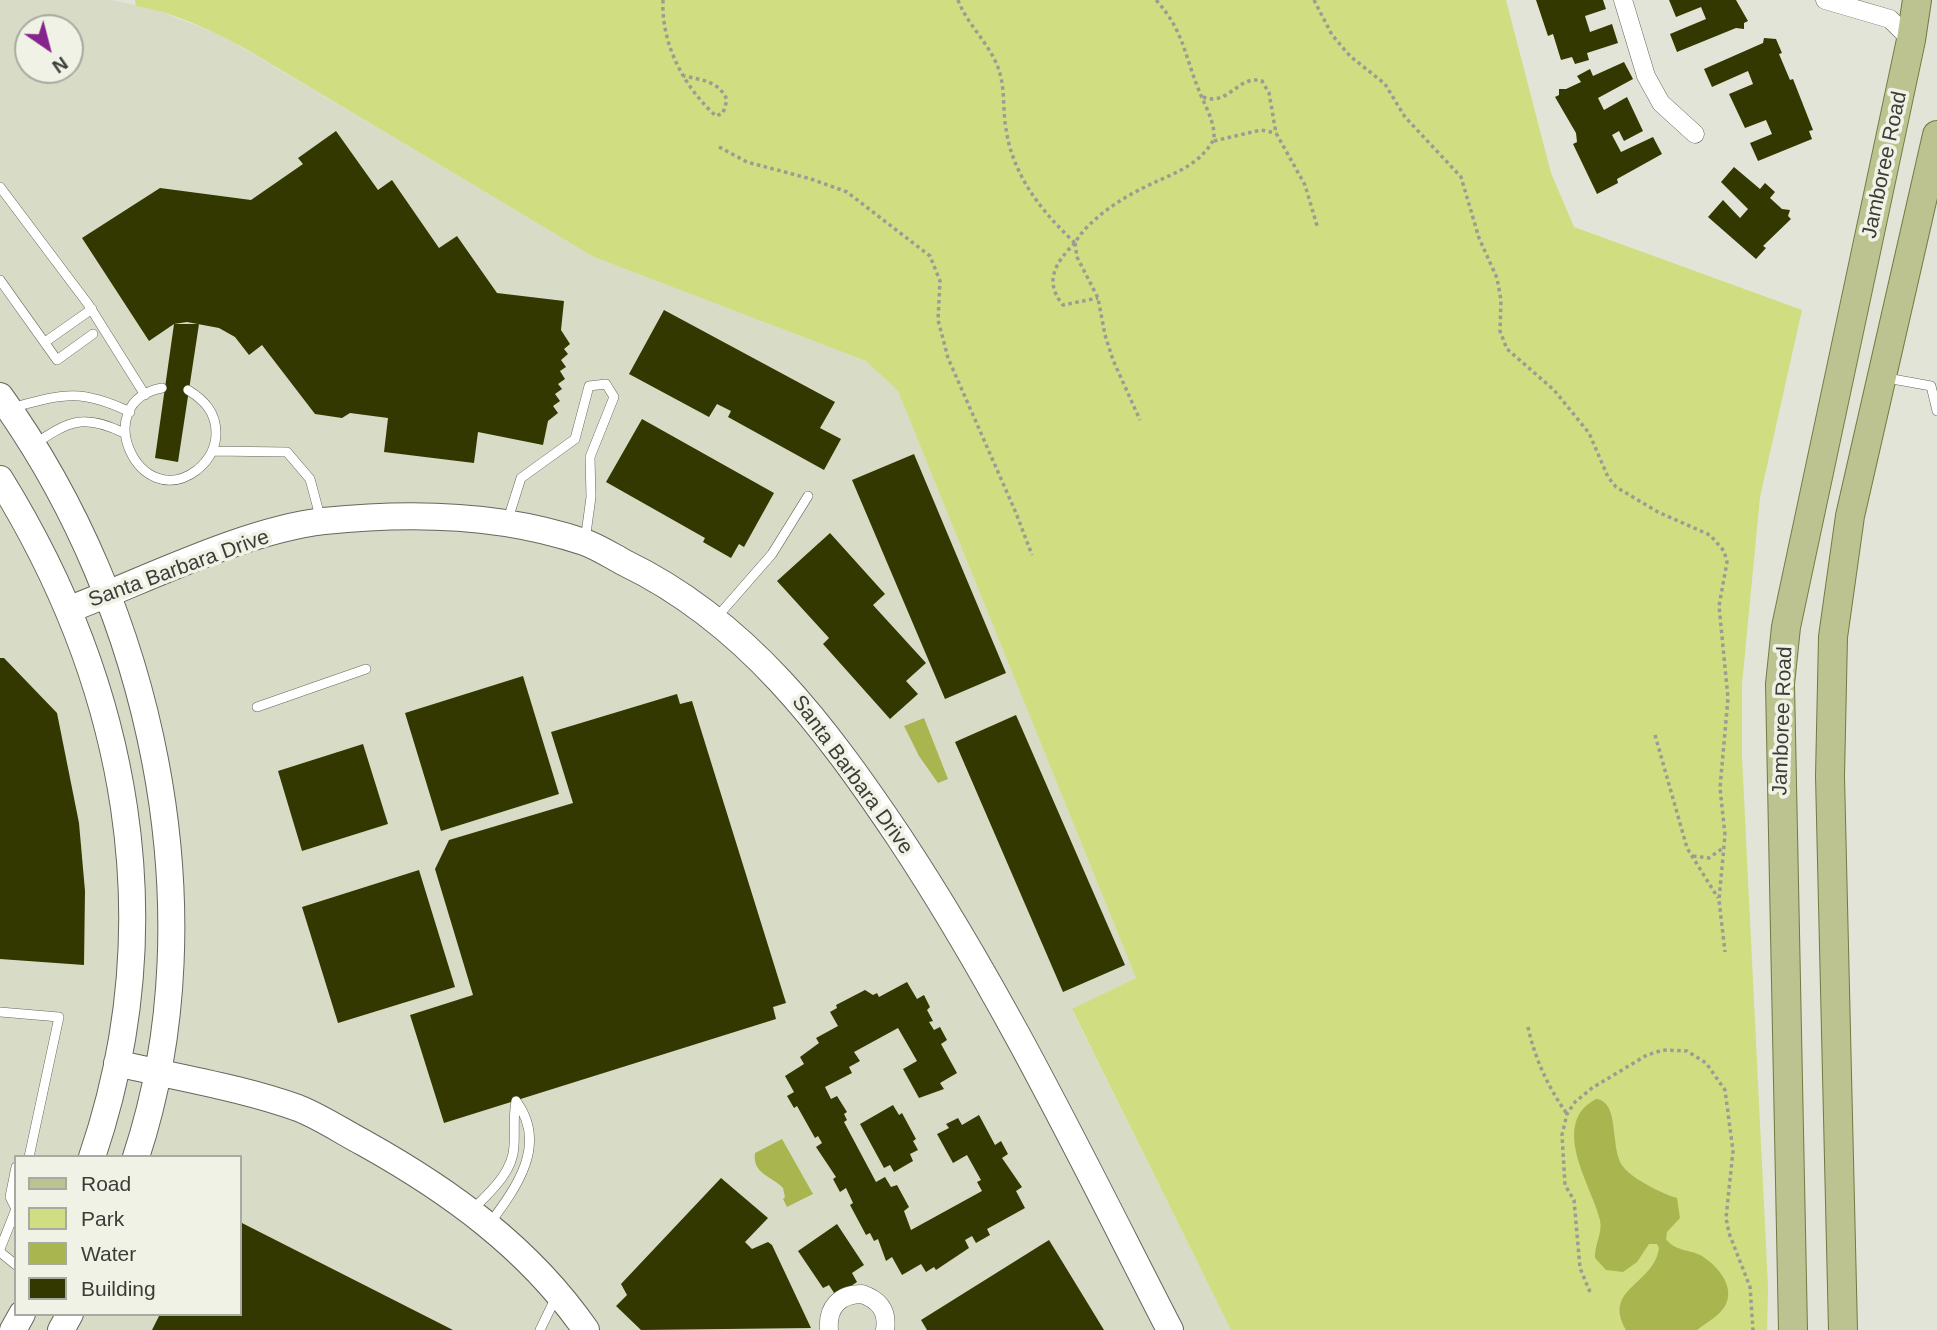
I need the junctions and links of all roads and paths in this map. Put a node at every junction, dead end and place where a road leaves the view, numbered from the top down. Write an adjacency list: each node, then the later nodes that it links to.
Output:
1 (663, 0): 9 (path)
2 (958, 0): 18 (path)
3 (1156, 0): 10 (path)
4 (1314, 0): 47 (path)
5 (1623, 0): 12 (street)
6 (1917, 0): 8 (main road, Jamboree Road)
7 (1828, 1): 8 (street)
8 (1911, 40): 73 (main road, Jamboree Road)
9 (684, 76): 9 (path)
10 (1202, 96): 11 (path); 14 (path)
11 (1276, 133): 14 (path); 17 (path)
12 (1695, 134)
13 (1937, 135): 24 (main road, Jamboree Road)
14 (1213, 142): 18 (path)
15 (719, 147): 40 (path)
16 (0, 187): 21 (lane)
17 (1318, 229)
18 (1075, 243): 20 (path); 20 (path)
19 (0, 281): 23 (lane)
20 (1098, 298): 31 (path)
21 (92, 309): 23 (lane); 27 (lane)
22 (93, 334): 23 (lane)
23 (45, 342)
24 (1882, 377): 29 (lane); 74 (main road, Jamboree Road)
25 (162, 388): 27 (lane)
26 (188, 390): 34 (lane)
27 (145, 394): 30 (lane)
28 (5, 403): 30 (lane); 33 (main road)
29 (1937, 411)
30 (130, 412): 32 (lane)
31 (1140, 420)
32 (124, 433): 33 (lane); 34 (lane)
33 (32, 446): 41 (main road)
34 (213, 451): 37 (lane)
35 (0, 479): 42 (main road)
36 (808, 496): 43 (lane)
37 (321, 521): 38 (main road, Santa Barbara Drive); 41 (main road, Santa Barbara Drive)
38 (507, 523): 39 (main road, Santa Barbara Drive); 39 (lane)
39 (585, 543): 43 (main road, Santa Barbara Drive)
40 (1031, 555)
41 (108, 595): 42 (main road, Santa Barbara Drive); 54 (main road)
42 (70, 609): 53 (main road)
43 (716, 618): 71 (main road, Santa Barbara Drive)
44 (366, 669): 45 (lane)
45 (257, 707)
46 (1655, 735): 48 (path)
47 (1725, 842): 48 (path); 49 (path)
48 (1692, 856): 49 (path)
49 (1719, 900): 50 (path)
50 (1725, 952)
51 (0, 1012): 56 (lane)
52 (1528, 1027): 55 (path)
53 (117, 1063): 54 (main road); 57 (main road)
54 (158, 1073): 58 (main road); 62 (main road)
55 (1567, 1114): 65 (path); 72 (path)
56 (29, 1155)
57 (93, 1155)
58 (137, 1155)
59 (14, 1172): 60 (lane)
60 (5, 1197)
61 (14, 1214): 63 (lane)
62 (480, 1218): 62 (lane); 66 (main road)
63 (0, 1250): 64 (lane)
64 (14, 1263)
65 (1590, 1292)
66 (557, 1294): 67 (lane); 68 (main road)
67 (540, 1330)
68 (586, 1330)
69 (829, 1330): 70 (street)
70 (885, 1330)
71 (1170, 1330)
72 (1753, 1330)
73 (1793, 1330)
74 (1843, 1330)

